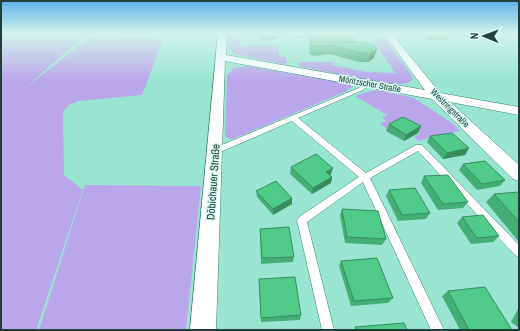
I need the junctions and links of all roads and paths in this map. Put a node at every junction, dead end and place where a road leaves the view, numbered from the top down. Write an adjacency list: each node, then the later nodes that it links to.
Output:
1 (221, 49): 3 (street, Döbichauer Straße)
2 (400, 49): 5 (street, Westringstraße)
3 (221, 57): 4 (street, Möritzscher Straße); 8 (street, Döbichauer Straße)
4 (365, 83): 5 (street, Möritzscher Straße); 7 (lane)
5 (435, 95): 6 (street, Möritzscher Straße); 9 (street, Westringstraße)
6 (519, 111)
7 (293, 118): 8 (lane); 10 (lane)
8 (215, 151): 12 (street, Döbichauer Straße)
9 (519, 174)
10 (365, 177): 11 (lane); 13 (lane); 14 (lane)
11 (519, 252)
12 (203, 330)
13 (328, 330)
14 (438, 330)

